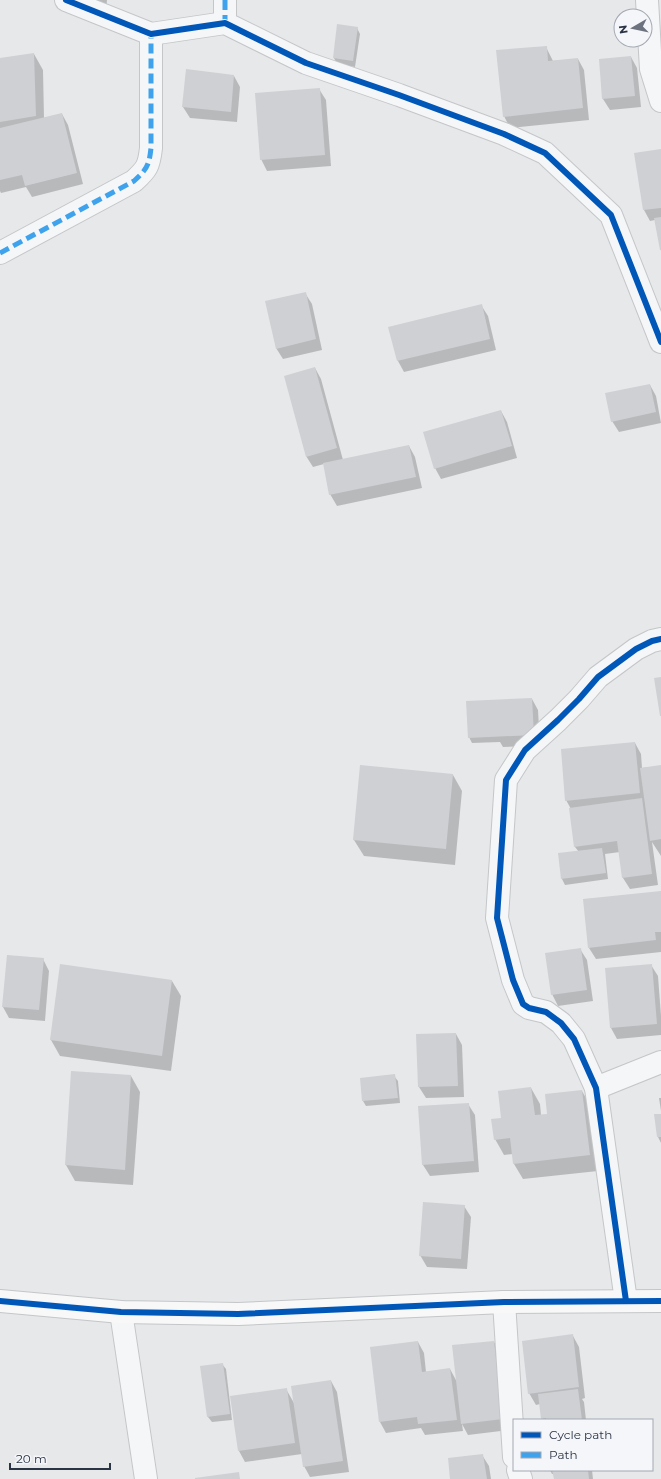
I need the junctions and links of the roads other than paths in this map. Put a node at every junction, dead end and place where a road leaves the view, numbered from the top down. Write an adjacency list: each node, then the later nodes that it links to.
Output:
1 (66, 0): 5 (street)
2 (224, 0): 4 (street)
3 (647, 0): 6 (street)
4 (224, 23): 5 (street); 8 (street)
5 (151, 34): 7 (street)
6 (661, 101)
7 (0, 253)
8 (661, 342)
9 (661, 639): 11 (street)
10 (661, 1062): 11 (street)
11 (596, 1088): 13 (street)
12 (0, 1301): 16 (street)
13 (626, 1301): 14 (street); 15 (street)
14 (661, 1301)
15 (504, 1302): 16 (street); 17 (street)
16 (121, 1312): 18 (street)
17 (513, 1442)
18 (146, 1479)

